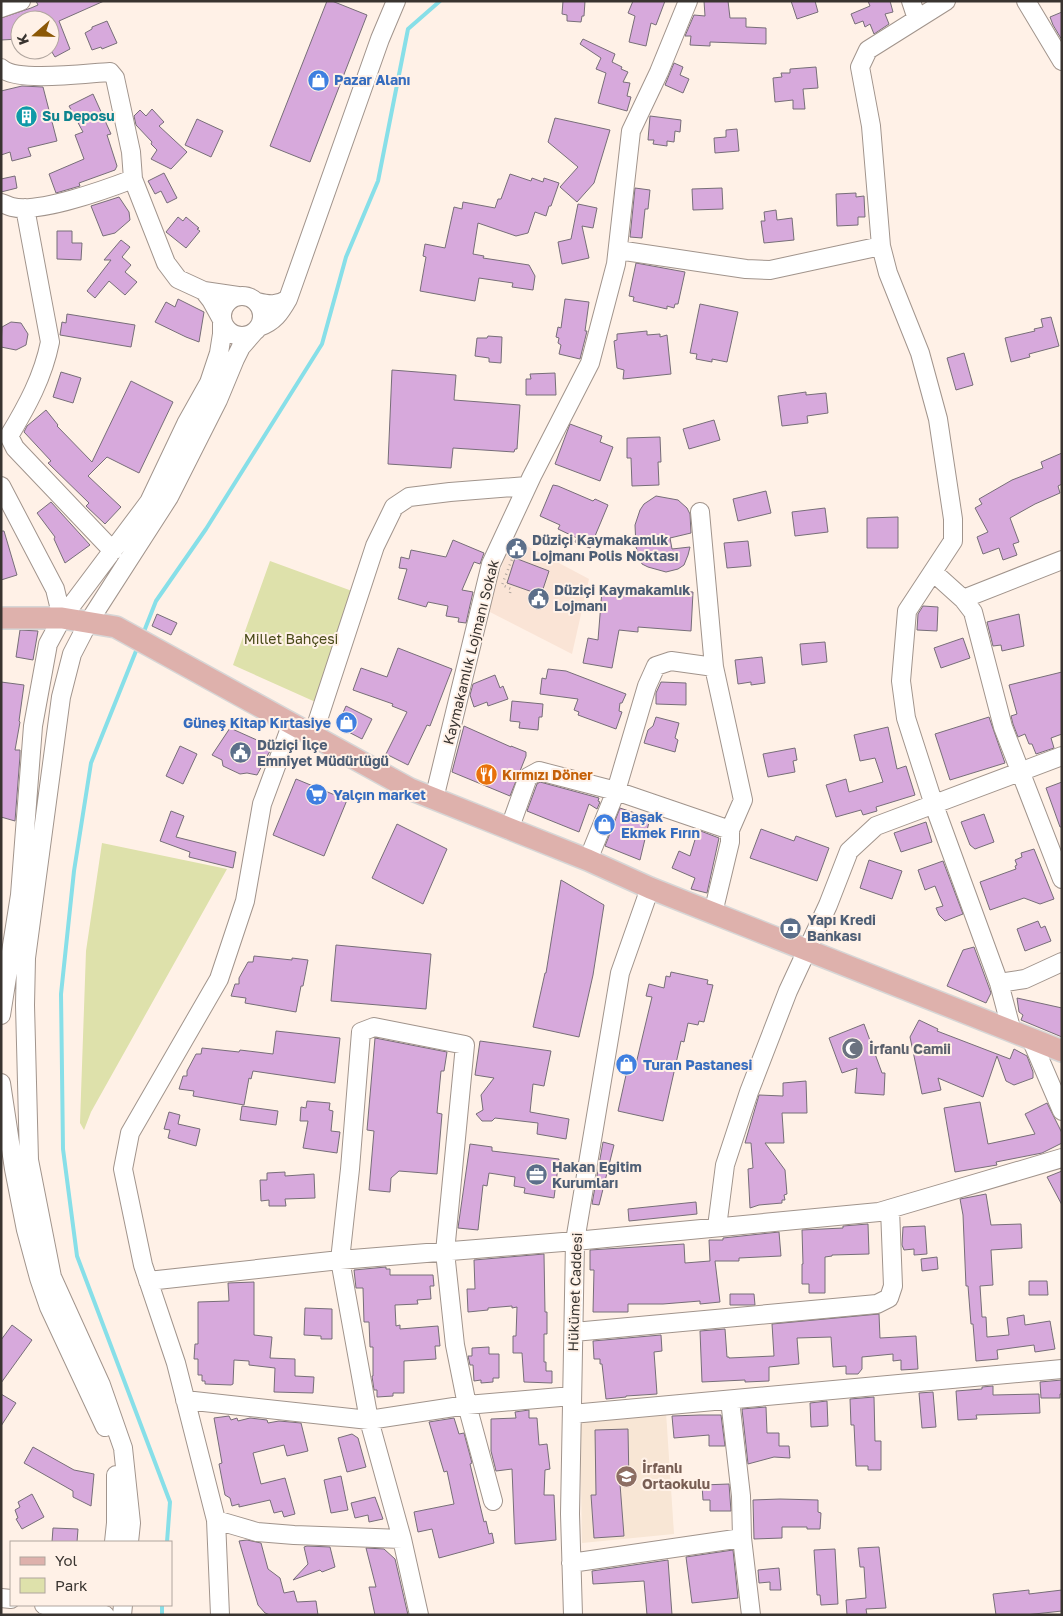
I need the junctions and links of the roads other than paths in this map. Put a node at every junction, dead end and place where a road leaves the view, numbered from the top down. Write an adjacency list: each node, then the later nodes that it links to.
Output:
1 (21, 1): 7 (street)
2 (688, 1): 15 (street, Kaymakamlık Lojmanı Sokak)
3 (911, 1): 8 (street)
4 (946, 1): 8 (street)
5 (1026, 1): 9 (street)
6 (389, 6): 18 (street)
7 (1, 8)
8 (917, 19): 14 (street)
9 (1062, 61)
10 (2, 70): 11 (street)
11 (133, 179): 13 (street); 16 (street)
12 (1, 202): 13 (street)
13 (24, 208): 25 (street)
14 (881, 246): 15 (street); 27 (street)
15 (618, 250): 23 (street, Kaymakamlık Lojmanı Sokak)
16 (204, 291): 17 (street); 20 (street)
17 (238, 296): 19 (street); 20 (street)
18 (288, 299): 19 (street); 21 (street)
19 (257, 302): 21 (street)
20 (222, 320): 21 (street); 25 (street)
21 (257, 330): 31 (street)
22 (1, 486): 30 (street)
23 (527, 486): 34 (street); 38 (street, Kaymakamlık Lojmanı Sokak)
24 (700, 512): 32 (street)
25 (113, 551): 30 (street)
26 (1062, 560): 28 (street)
27 (932, 572): 28 (street); 39 (street)
28 (963, 599): 36 (street)
29 (1, 618): 30 (main road)
30 (62, 618): 31 (main road); 46 (street)
31 (88, 623): 33 (main road); 54 (street)
32 (714, 667): 37 (street); 41 (street)
33 (292, 723): 34 (main road); 63 (street)
34 (313, 735): 38 (main road)
35 (1062, 756): 36 (street)
36 (1021, 772): 39 (street); 43 (street)
37 (616, 791): 40 (street); 41 (street); 42 (street)
38 (434, 799): 40 (main road)
39 (934, 804): 47 (street); 49 (street)
40 (509, 830): 42 (main road)
41 (730, 830): 45 (street)
42 (588, 860): 44 (main road)
43 (1062, 879)
44 (650, 888): 45 (main road); 60 (street, Hükümet Caddesi)
45 (713, 913): 47 (main road)
46 (7, 942): 50 (street)
47 (806, 950): 51 (main road); 59 (street)
48 (1062, 962): 49 (street)
49 (999, 983): 51 (street)
50 (1, 1015)
51 (1012, 1032): 52 (main road)
52 (1031, 1039): 53 (main road); 56 (street)
53 (1062, 1052)
54 (27, 1065): 55 (street); 77 (street)
55 (1, 1082): 76 (street)
56 (1062, 1111)
57 (1062, 1158): 58 (street)
58 (890, 1209): 59 (street); 64 (street)
59 (717, 1227): 60 (street)
60 (575, 1241): 61 (street); 64 (street, Hükümet Caddesi)
61 (445, 1252): 62 (street); 62 (street); 69 (street)
62 (340, 1260): 63 (street); 71 (street)
63 (148, 1281): 67 (street)
64 (574, 1332): 66 (street, Hükümet Caddesi)
65 (1062, 1369): 68 (street)
66 (572, 1396): 69 (street); 70 (street, Hükümet Caddesi)
67 (185, 1400): 71 (street); 73 (street)
68 (730, 1400): 70 (street); 74 (street)
69 (467, 1405): 71 (street); 72 (street)
70 (572, 1414): 78 (street, Hükümet Caddesi)
71 (369, 1420): 75 (street)
72 (493, 1501)
73 (216, 1520): 75 (street); 81 (street)
74 (742, 1538): 78 (street); 84 (street)
75 (402, 1539): 82 (street)
76 (114, 1541)
77 (129, 1541)
78 (572, 1563): 83 (street, Hükümet Caddesi)
79 (50, 1606): 80 (street)
80 (106, 1615)
81 (220, 1615)
82 (419, 1615)
83 (573, 1615)
84 (751, 1615)

